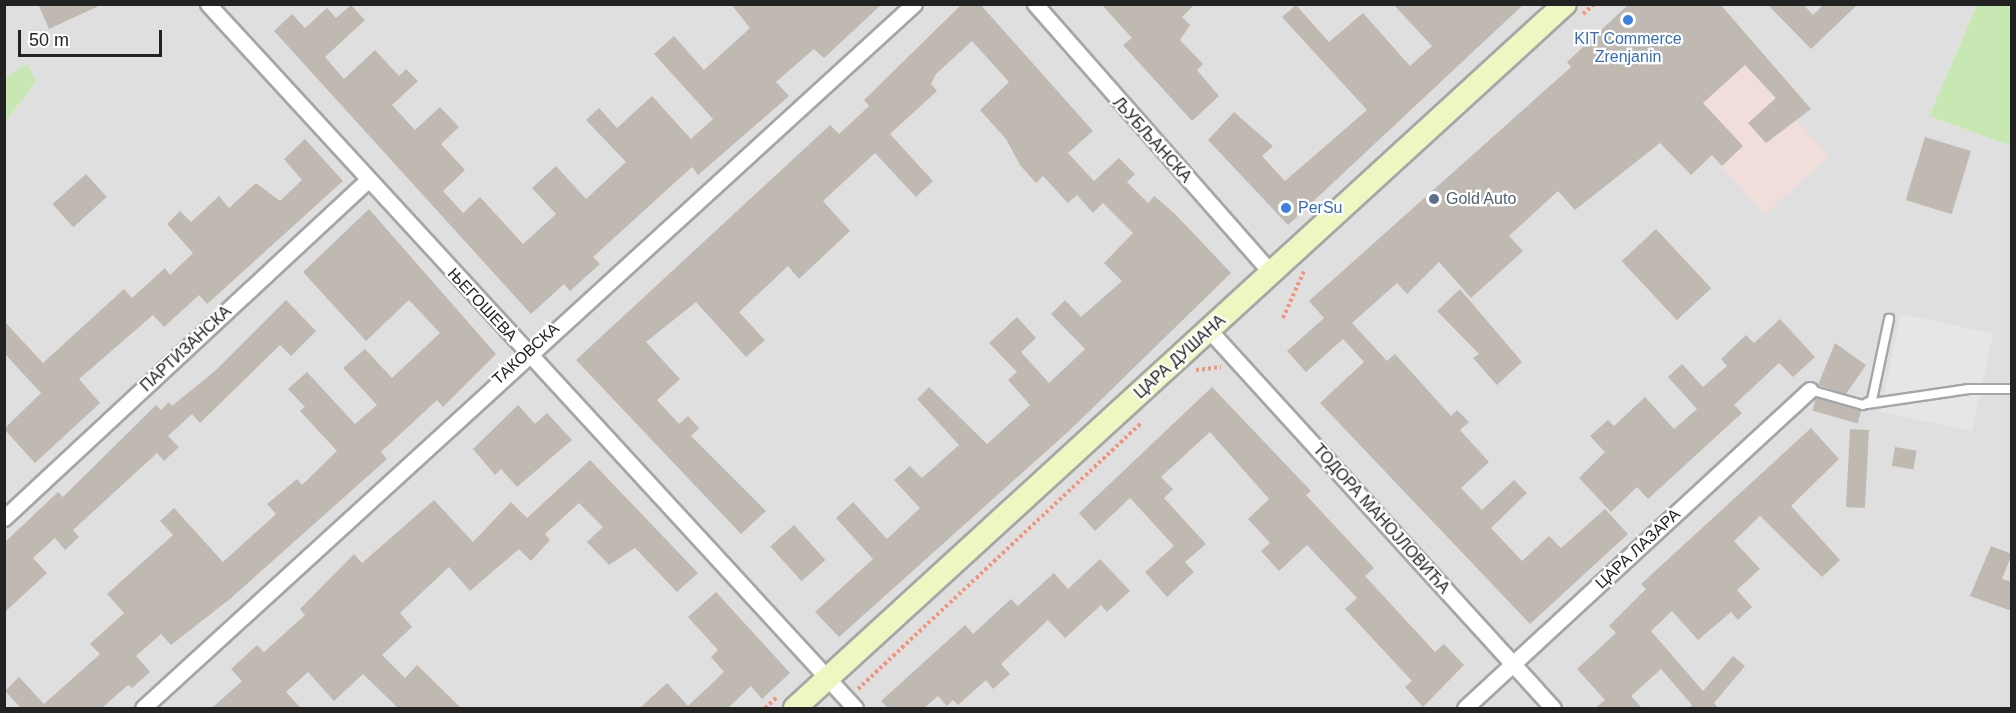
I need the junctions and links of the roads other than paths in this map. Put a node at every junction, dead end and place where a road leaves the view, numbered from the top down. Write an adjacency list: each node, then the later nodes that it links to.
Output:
1 (208, 4): 5 (street, ЊЕГОШЕВА)
2 (914, 4): 9 (street, ТАКОВСКА)
3 (1035, 4): 6 (street, ЉУБЉАНСКА)
4 (1564, 4): 6 (street, ЦАРА ДУШАНА)
5 (368, 180): 9 (street, ЊЕГОШЕВА); 13 (street, ПАРТИЗАНСКА)
6 (1271, 273): 8 (street, ЦАРА ДУШАНА)
7 (1889, 319): 12 (lane)
8 (1209, 330): 14 (street, ТОДОРА МАНОЈЛОВИЋА); 15 (street, ЦАРА ДУШАНА)
9 (526, 353): 15 (street, ЊЕГОШЕВА); 17 (street, ТАКОВСКА)
10 (2012, 389): 12 (lane)
11 (1810, 390): 12 (lane); 14 (street, ЦАРА ЛАЗАРА)
12 (1868, 404)
13 (4, 518)
14 (1513, 664): 19 (street, ЦАРА ЛАЗАРА); 20 (street, ТОДОРА МАНОЈЛОВИЋА)
15 (828, 679): 16 (street, ЊЕГОШЕВА); 18 (street, ЦАРА ДУШАНА)
16 (851, 704)
17 (143, 708)
18 (795, 708)
19 (1465, 708)
20 (1553, 708)

